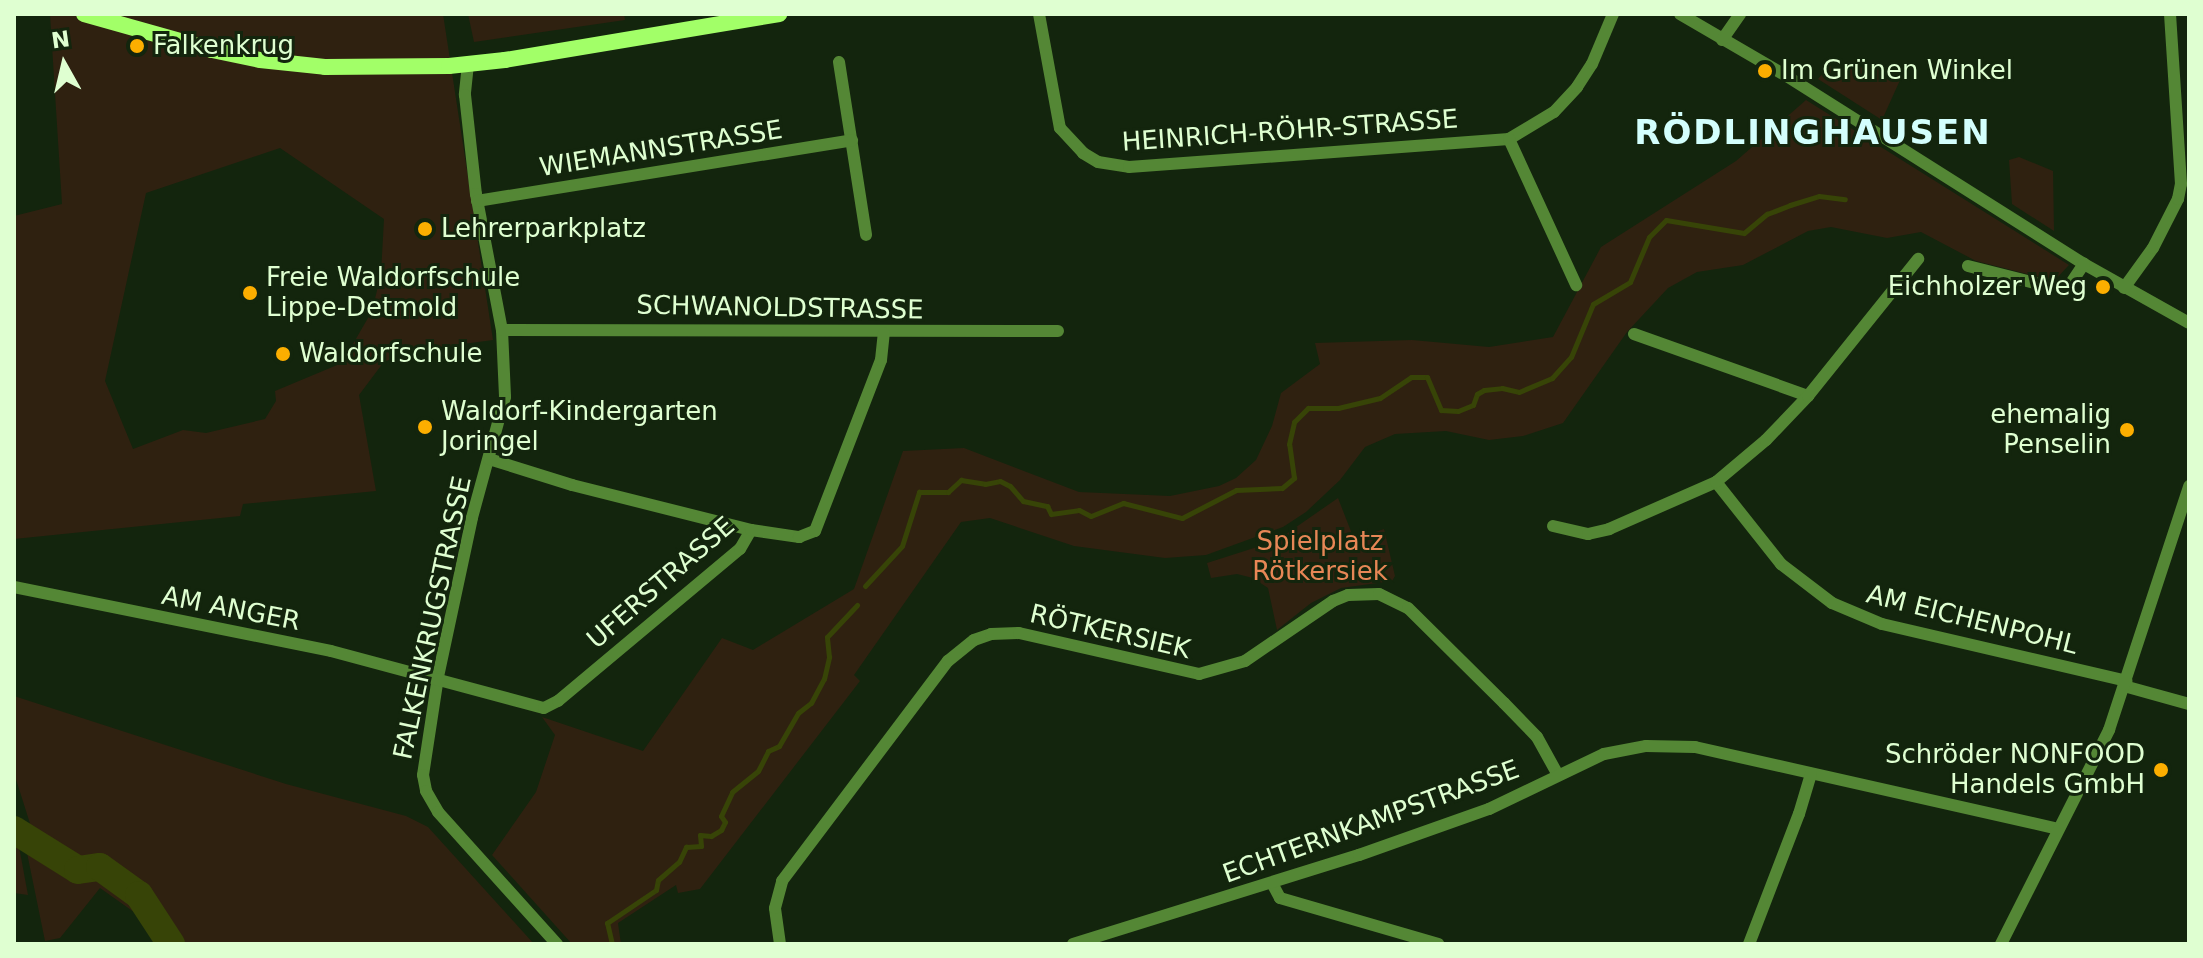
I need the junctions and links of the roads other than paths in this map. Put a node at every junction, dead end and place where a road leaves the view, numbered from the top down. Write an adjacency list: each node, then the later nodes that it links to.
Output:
1 (84, 14): 10 (street)
2 (779, 14): 10 (street)
3 (1039, 14): 11 (street, HEINRICH-RÖHR-STRASSE)
4 (1613, 14): 11 (street, HEINRICH-RÖHR-STRASSE)
5 (1680, 14): 8 (street)
6 (1740, 14): 8 (street)
7 (2170, 14): 19 (street)
8 (1722, 40): 16 (street)
9 (839, 62): 12 (street)
10 (468, 64): 13 (street, FALKENKRUGSTRASSE)
11 (1509, 139): 18 (street)
12 (852, 140): 13 (street, WIEMANNSTRASSE); 14 (street)
13 (477, 201): 21 (street, FALKENKRUGSTRASSE)
14 (866, 235)
15 (1918, 259): 25 (street)
16 (2084, 264): 17 (street); 19 (street)
17 (1968, 266)
18 (1576, 285)
19 (2124, 288): 20 (street)
20 (2189, 323)
21 (502, 330): 23 (street, SCHWANOLDSTRASSE); 26 (street, FALKENKRUGSTRASSE)
22 (1058, 331): 23 (street, SCHWANOLDSTRASSE)
23 (884, 333): 30 (street, UFERSTRASSE)
24 (1634, 334): 25 (street)
25 (1808, 396): 27 (street)
26 (489, 459): 30 (street); 32 (street, FALKENKRUGSTRASSE)
27 (1716, 482): 29 (street); 33 (street, AM EICHENPOHL)
28 (2189, 486): 33 (street)
29 (1553, 526)
30 (751, 530): 32 (street, UFERSTRASSE)
31 (14, 587): 32 (street, AM ANGER)
32 (438, 677): 39 (street, FALKENKRUGSTRASSE)
33 (2125, 684): 34 (street, AM EICHENPOHL); 37 (street)
34 (2189, 704)
35 (1811, 774): 36 (street, ECHTERNKAMPSTRASSE); 37 (street, ECHTERNKAMPSTRASSE); 43 (street)
36 (1558, 775): 38 (street, ECHTERNKAMPSTRASSE); 40 (street, RÖTKERSIEK)
37 (2058, 829): 44 (street)
38 (1272, 883): 41 (street, ECHTERNKAMPSTRASSE); 42 (street)
39 (557, 944)
40 (780, 944)
41 (1073, 944)
42 (1438, 944)
43 (1749, 944)
44 (2001, 944)

